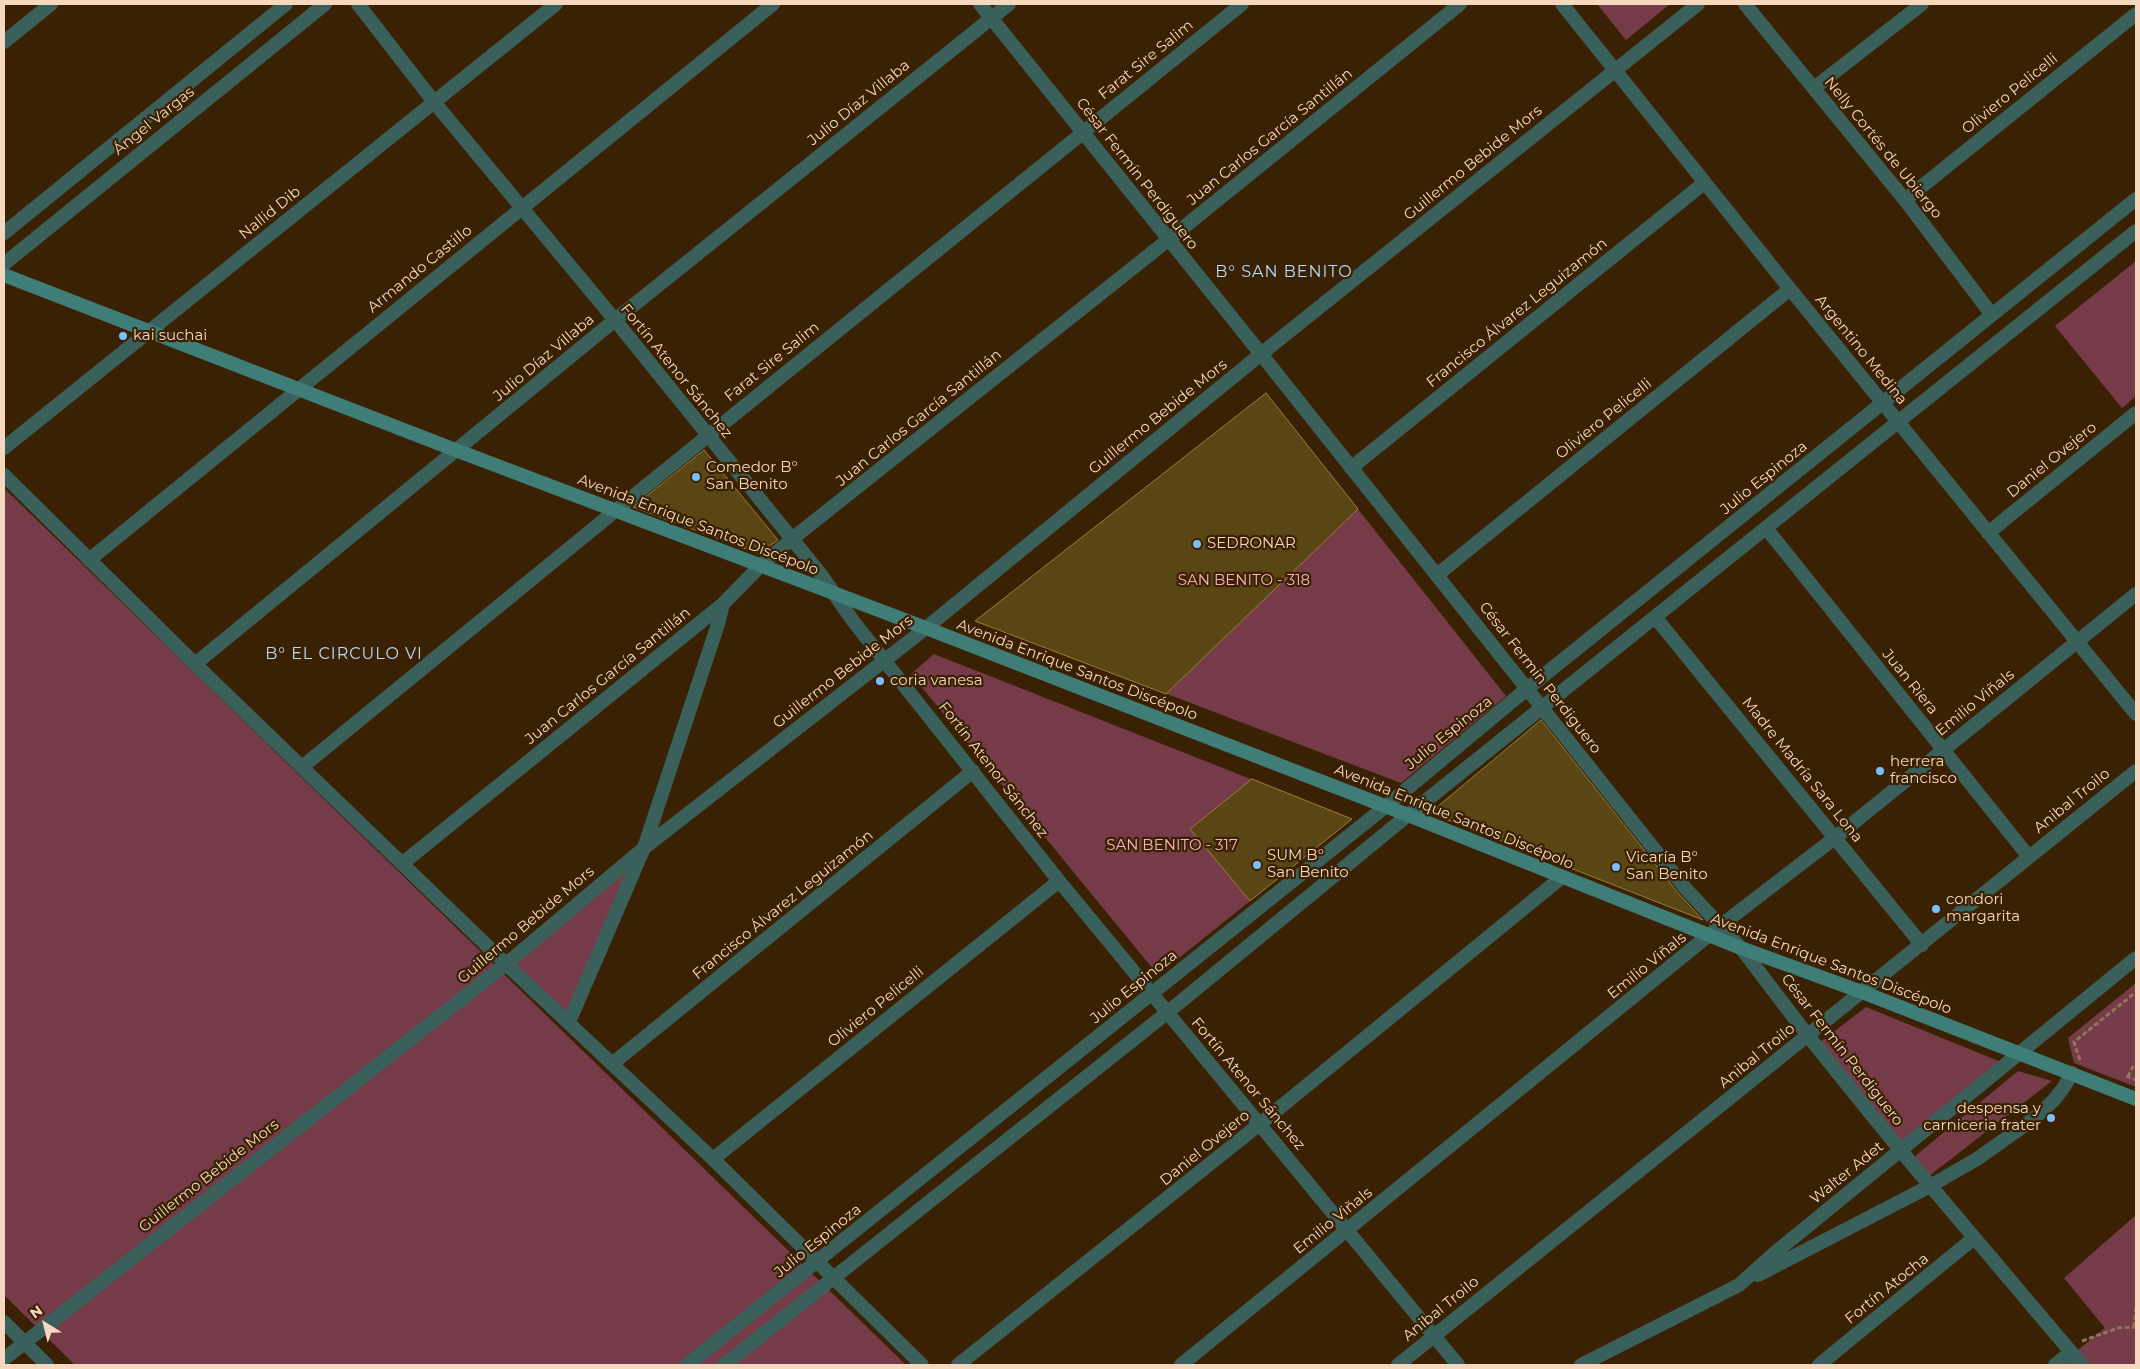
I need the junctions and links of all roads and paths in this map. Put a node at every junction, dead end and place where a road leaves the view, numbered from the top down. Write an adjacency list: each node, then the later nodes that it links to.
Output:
1 (51, 4): 17 (street)
2 (286, 4): 27 (street, Ángel Vargas)
3 (325, 4): 29 (street, Ángel Vargas)
4 (358, 4): 20 (street, Fortín Atenor Sánchez)
5 (556, 4): 20 (street, Nallid Dib)
6 (773, 4): 25 (street, Armando Castillo)
7 (980, 4): 16 (street, César Fermín Perdiguero)
8 (1009, 4): 16 (street, Julio Díaz Villaba)
9 (1242, 4): 21 (street, Farat Sire Salim)
10 (1460, 4): 28 (street, Juan Carlos García Santillán)
11 (1562, 4): 18 (street, Argentino Medina)
12 (1698, 4): 18 (street, Guillermo Bebide Mors)
13 (1745, 4): 19 (street, Nelly Cortés de Ubiergo)
14 (1922, 4): 19 (street)
15 (2136, 14): 24 (street, Oliviero Pelicelli)
16 (992, 18): 21 (street, César Fermín Perdiguero); 33 (street, Julio Díaz Villaba)
17 (4, 42)
18 (1614, 70): 22 (street, Argentino Medina); 35 (street, Guillermo Bebide Mors)
19 (1814, 88): 24 (street, Nelly Cortés de Ubiergo)
20 (434, 102): 25 (street, Fortín Atenor Sánchez); 34 (street, Nallid Dib)
21 (1083, 132): 28 (street, César Fermín Perdiguero); 40 (street, Farat Sire Salim)
22 (1704, 183): 31 (street, Argentino Medina); 43 (street, Francisco Álvarez Leguizamón)
23 (2136, 199): 32 (street, Julio Espinoza)
24 (1905, 200): 32 (street, Nelly Cortés de Ubiergo)
25 (521, 208): 33 (street, Fortín Atenor Sánchez); 36 (street, Armando Castillo)
26 (2136, 230): 39 (street)
27 (4, 233)
28 (1168, 240): 35 (street, César Fermín Perdiguero); 48 (street, Juan Carlos García Santillán)
29 (4, 264)
30 (4, 275): 34 (main road, Avenida Enrique Santos Discépolo)
31 (1790, 290): 37 (street, Argentino Medina); 51 (street, Oliviero Pelicelli)
32 (1992, 315): 37 (street, Julio Espinoza)
33 (615, 320): 40 (street, Fortín Atenor Sánchez); 42 (street, Julio Díaz Villaba)
34 (149, 331): 36 (main road, Avenida Enrique Santos Discépolo); 41 (street, Nallid Dib)
35 (1261, 354): 43 (street, César Fermín Perdiguero); 56 (street, Guillermo Bebide Mors)
36 (298, 389): 42 (main road, Avenida Enrique Santos Discépolo); 49 (street, Armando Castillo)
37 (1883, 403): 39 (street, Argentino Medina); 60 (street, Julio Espinoza)
38 (2136, 413): 47 (street, Daniel Ovejero)
39 (1898, 422): 46 (street); 47 (street, Argentino Medina)
40 (707, 435): 45 (street, Farat Sire Salim); 48 (street, Fortín Atenor Sánchez)
41 (4, 448)
42 (458, 451): 45 (main road, Avenida Enrique Santos Discépolo); 59 (street, Julio Díaz Villaba)
43 (1351, 468): 51 (street, César Fermín Perdiguero)
44 (4, 475): 49 (street)
45 (615, 510): 50 (main road, Avenida Enrique Santos Discépolo); 64 (street, Farat Sire Salim)
46 (1766, 528): 55 (street); 63 (street, Juan Riera)
47 (1988, 533): 57 (street, Argentino Medina)
48 (792, 539): 50 (street, Juan Carlos García Santillán); 52 (street, Fortín Atenor Sánchez)
49 (89, 560): 59 (street)
50 (760, 566): 52 (main road, Avenida Enrique Santos Discépolo); 54 (street, Juan Carlos García Santillán)
51 (1437, 575): 60 (street, César Fermín Perdiguero)
52 (834, 594): 56 (main road, Avenida Enrique Santos Discépolo); 58 (street, Fortín Atenor Sánchez)
53 (2136, 594): 57 (street, Emilio Viñals)
54 (723, 604): 70 (street); 72 (street, Juan Carlos García Santillán)
55 (1656, 616): 61 (street); 69 (street, Madre Madría Sara Lona)
56 (926, 628): 58 (street, Guillermo Bebide Mors); 67 (main road, Avenida Enrique Santos Discépolo)
57 (2077, 642): 62 (street, Argentino Medina); 63 (street, Emilio Viñals)
58 (885, 660): 66 (street, Fortín Atenor Sánchez); 70 (street, Guillermo Bebide Mors)
59 (195, 664): 64 (street)
60 (1528, 688): 61 (street, César Fermín Perdiguero); 67 (street, Julio Espinoza)
61 (1543, 707): 68 (street); 75 (street, César Fermín Perdiguero)
62 (2136, 714)
63 (1944, 749): 69 (street, Emilio Viñals); 71 (street, Juan Riera)
64 (302, 767): 72 (street)
65 (2136, 771): 71 (street, Anibal Troilo)
66 (973, 772): 74 (street, Fortín Atenor Sánchez); 88 (street, Francisco Álvarez Leguizamón)
67 (1384, 807): 68 (main road, Avenida Enrique Santos Discépolo); 82 (street, Julio Espinoza)
68 (1408, 815): 73 (main road, Avenida Enrique Santos Discépolo); 83 (street)
69 (1836, 837): 75 (street, Emilio Viñals); 76 (street, Madre Madría Sara Lona)
70 (644, 848): 79 (street, Guillermo Bebide Mors); 84 (street)
71 (2029, 857): 76 (street, Anibal Troilo)
72 (403, 863): 79 (street)
73 (1562, 877): 75 (main road, Avenida Enrique Santos Discépolo); 95 (street, Daniel Ovejero)
74 (1059, 880): 82 (street, Fortín Atenor Sánchez); 97 (street, Oliviero Pelicelli)
75 (1715, 931): 77 (main road, Avenida Enrique Santos Discépolo); 99 (street, Emilio Viñals)
76 (1922, 945): 80 (street, Anibal Troilo)
77 (1741, 948): 80 (main road, Avenida Enrique Santos Discépolo); 85 (street, César Fermín Perdiguero)
78 (2136, 958): 86 (street, Walter Adet)
79 (506, 964): 84 (street); 108 (street, Guillermo Bebide Mors)
80 (1862, 992): 85 (street, Anibal Troilo); 86 (main road, Avenida Enrique Santos Discépolo)
81 (2136, 992): 87 (path)
82 (1152, 993): 83 (street, Fortín Atenor Sánchez); 101 (street, Julio Espinoza)
83 (1168, 1012): 95 (street, Fortín Atenor Sánchez); 102 (street)
84 (569, 1022): 88 (street)
85 (1808, 1036): 96 (street, César Fermín Perdiguero); 107 (street, Anibal Troilo)
86 (2020, 1053): 90 (main road, Avenida Enrique Santos Discépolo); 96 (street, Walter Adet)
87 (2087, 1062)
88 (612, 1064): 97 (street)
89 (2136, 1065): 92 (path)
90 (2072, 1073): 94 (main road, Avenida Enrique Santos Discépolo); 98 (street)
91 (2120, 1074): 92 (path)
92 (2128, 1077): 93 (path)
93 (2136, 1080)
94 (2136, 1099)
95 (1261, 1124): 99 (street, Fortín Atenor Sánchez); 115 (street, Daniel Ovejero)
96 (1900, 1151): 98 (street, César Fermín Perdiguero); 103 (street, Walter Adet)
97 (712, 1159): 101 (street)
98 (1930, 1186): 100 (street, César Fermín Perdiguero); 103 (street)
99 (1347, 1231): 107 (street, Fortín Atenor Sánchez); 116 (street, Emilio Viñals)
100 (1974, 1238): 109 (street, César Fermín Perdiguero); 120 (street, Fortín Atocha)
101 (819, 1262): 102 (street); 112 (street, Julio Espinoza)
102 (834, 1277): 113 (street); 114 (street)
103 (1739, 1285): 119 (street, Walter Adet)
104 (2136, 1304): 106 (path)
105 (4, 1322): 108 (street)
106 (2135, 1327): 109 (path)
107 (1434, 1336): 117 (street, Anibal Troilo); 118 (street, Fortín Atenor Sánchez)
108 (24, 1342): 110 (street, Guillermo Bebide Mors); 111 (street)
109 (2075, 1347): 121 (street); 122 (street, César Fermín Perdiguero)
110 (4, 1359)
111 (47, 1365)
112 (687, 1365)
113 (724, 1365)
114 (922, 1365)
115 (958, 1365)
116 (1182, 1365)
117 (1398, 1365)
118 (1458, 1365)
119 (1581, 1365)
120 (1819, 1365)
121 (2055, 1365)
122 (2082, 1365)

